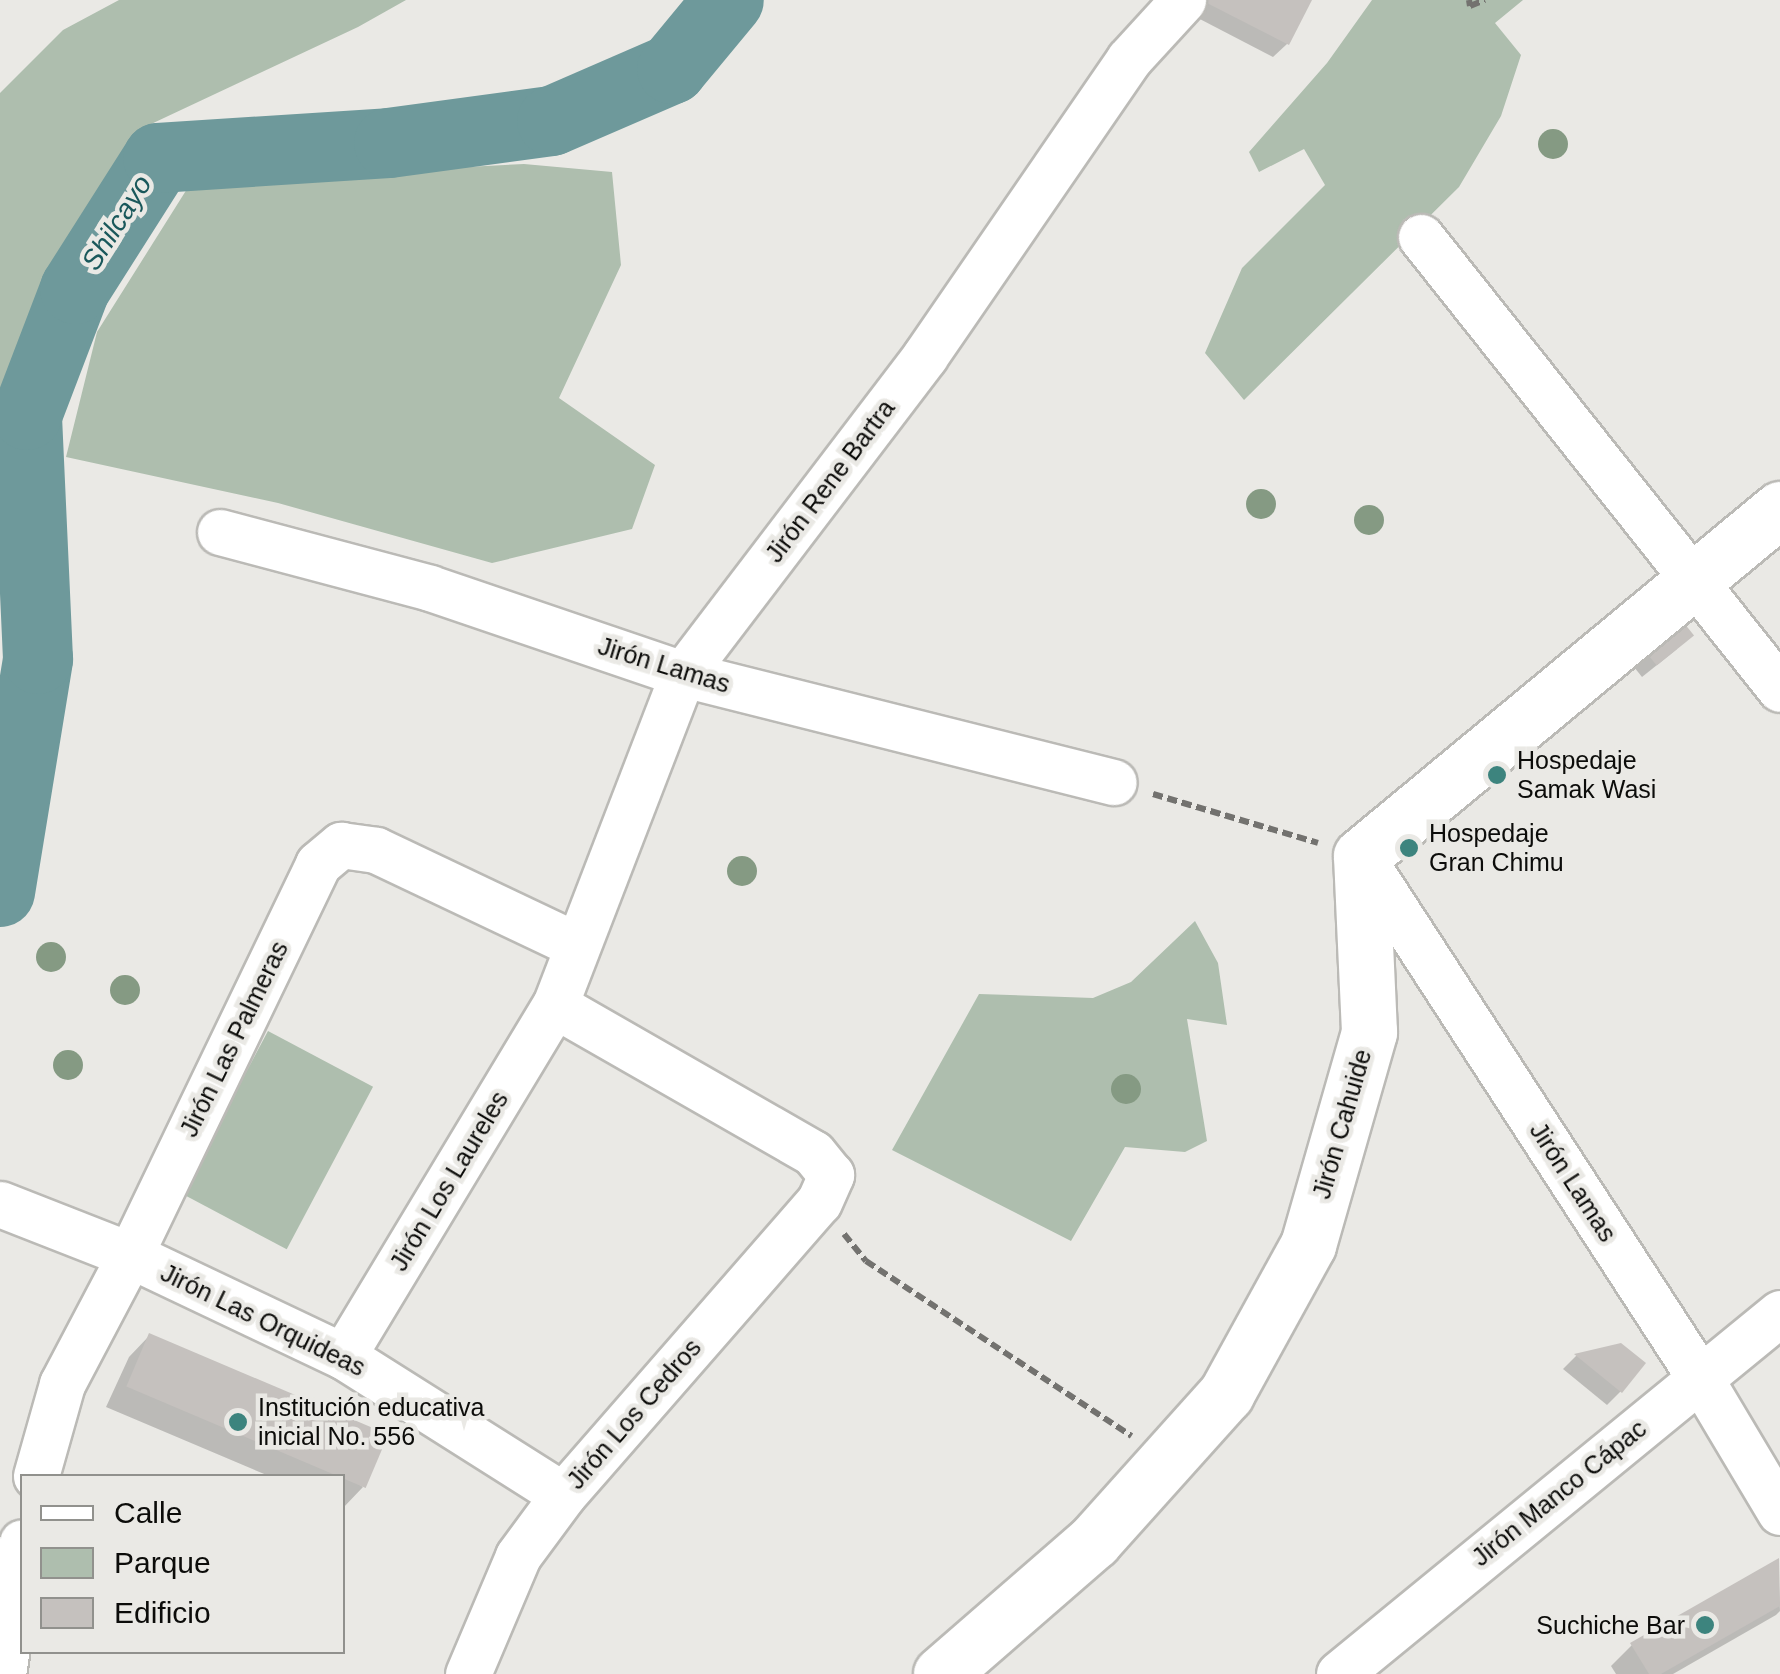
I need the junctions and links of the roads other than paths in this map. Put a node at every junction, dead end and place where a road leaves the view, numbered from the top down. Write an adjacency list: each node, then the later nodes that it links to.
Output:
1 (1183, 0): 6 (street, Jirón Rene Bartra)
2 (1421, 237): 5 (street)
3 (1780, 509): 5 (street)
4 (220, 532): 6 (street, Jirón Lamas)
5 (1693, 578): 7 (street); 9 (street)
6 (683, 674): 8 (street, Jirón Lamas); 10 (street, Jirón Rene Bartra)
7 (1780, 688)
8 (1114, 782)
9 (1362, 856): 16 (street, Jirón Lamas); 23 (street, Jirón Cahuide)
10 (576, 945): 11 (street, Jirón Rene Bartra); 13 (street, Jirón Las Palmeras)
11 (555, 1006): 15 (street, Jirón Los Laureles); 18 (street, Jirón Los Cedros)
12 (0, 1204): 13 (street, Jirón Las Orquideas)
13 (130, 1256): 15 (street, Jirón Las Orquideas); 17 (street, Jirón Las Palmeras)
14 (1780, 1314): 16 (street, Jirón Manco Cápac)
15 (344, 1356): 18 (street, Jirón Las Orquideas)
16 (1700, 1378): 19 (street, Jirón Lamas); 24 (street, Jirón Manco Cápac)
17 (37, 1474)
18 (563, 1494): 22 (street, Jirón Los Cedros)
19 (1780, 1512)
20 (20, 1556): 21 (street)
21 (3, 1674)
22 (468, 1674)
23 (942, 1674)
24 (1340, 1674)

